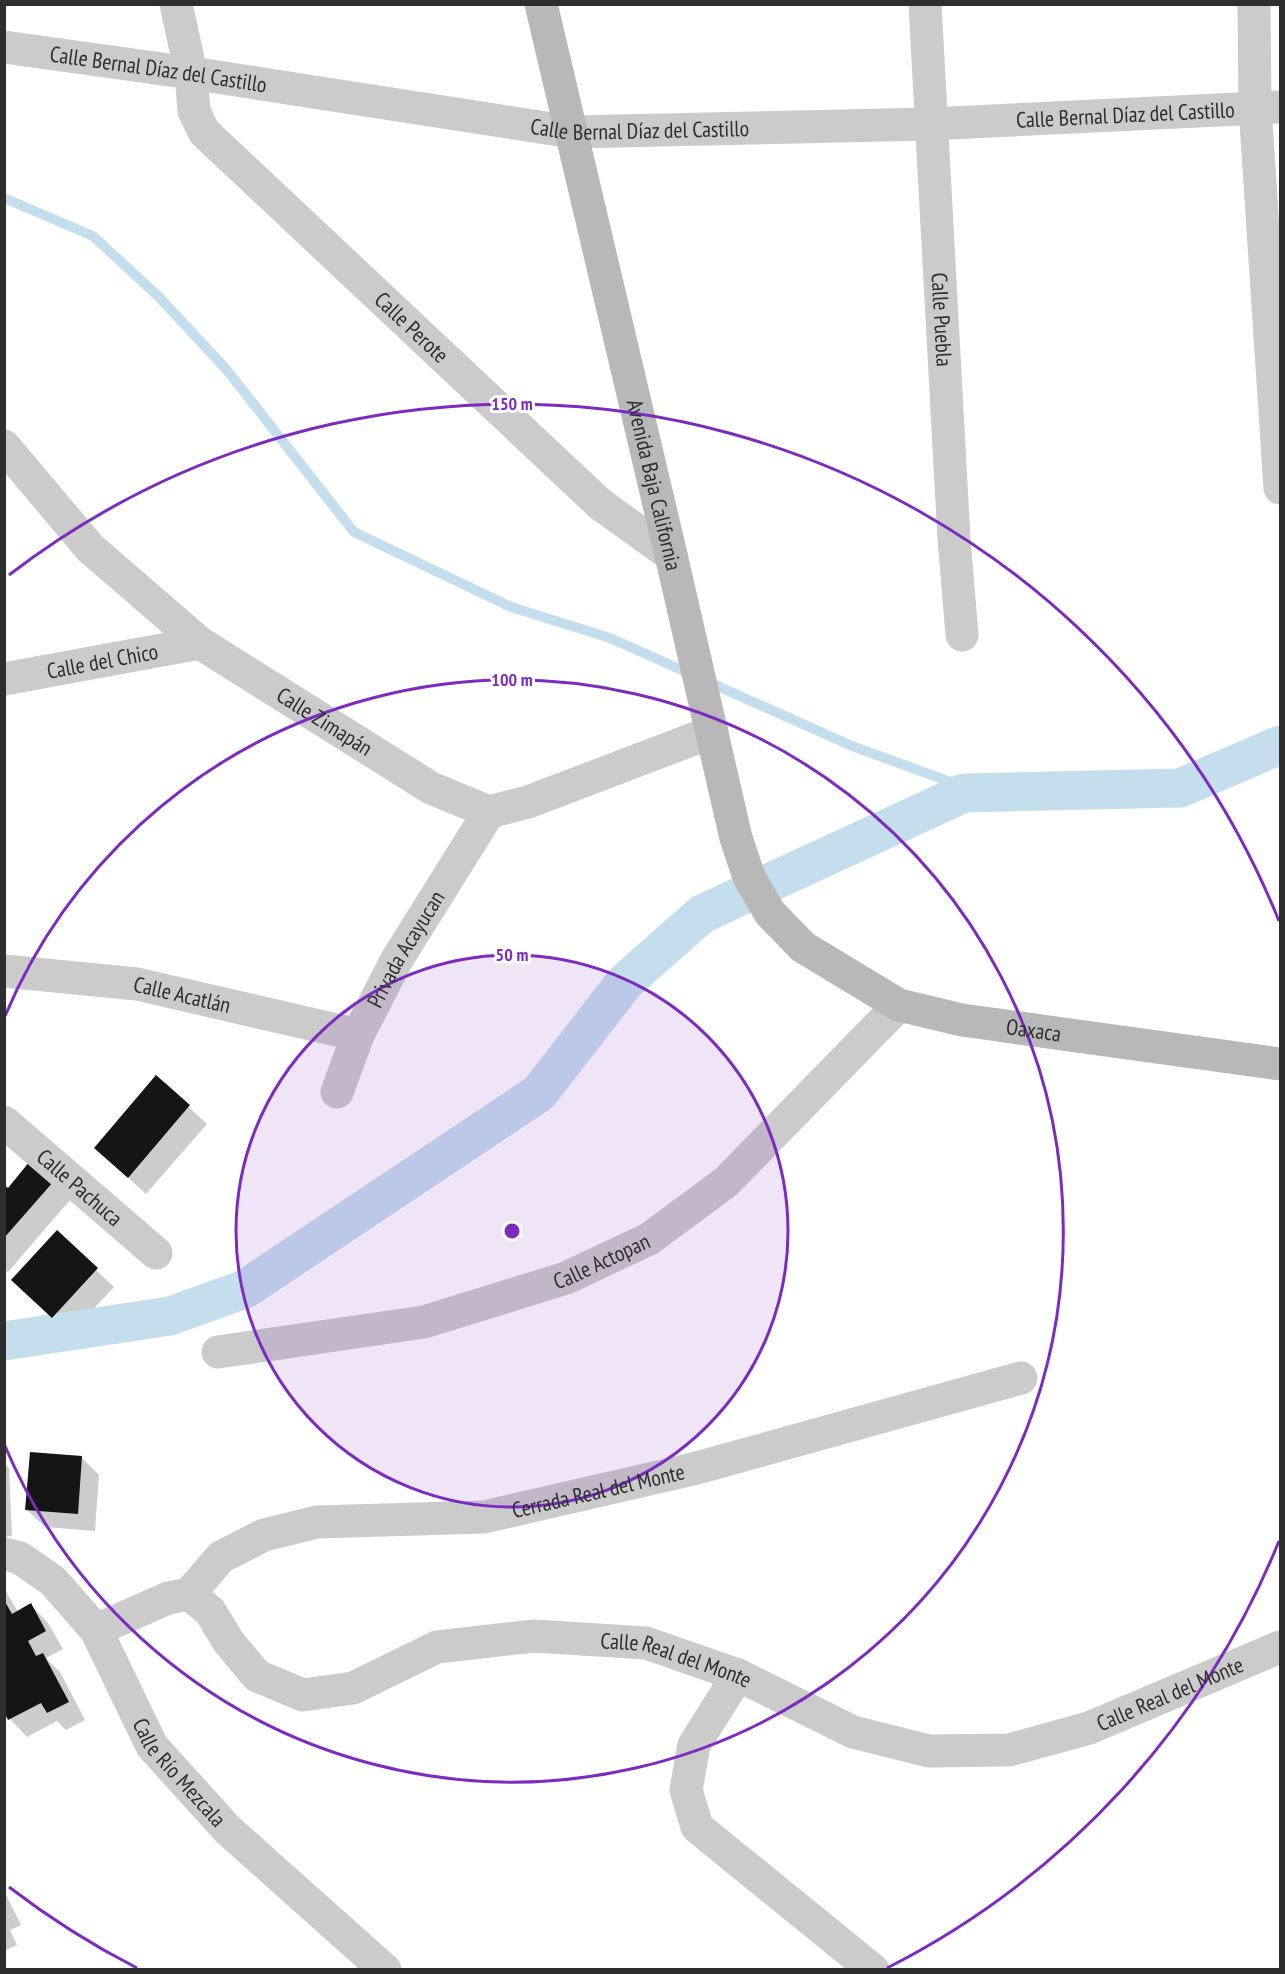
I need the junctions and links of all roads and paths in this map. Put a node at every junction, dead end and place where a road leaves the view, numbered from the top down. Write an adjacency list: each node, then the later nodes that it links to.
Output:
1 (177, 4): 6 (street, Calle Perote)
2 (541, 4): 9 (main road, Avenida Baja California)
3 (925, 4): 8 (street, Calle Puebla)
4 (1254, 4): 7 (street)
5 (4, 47): 6 (street, Calle Bernal Díaz del Castillo)
6 (191, 73): 9 (street, Calle Bernal Díaz del Castillo); 12 (street, Calle Perote)
7 (1268, 107): 8 (street, Calle Bernal Díaz del Castillo); 11 (street)
8 (930, 124): 9 (street, Calle Bernal Díaz del Castillo); 13 (street, Calle Puebla)
9 (572, 132): 12 (main road, Avenida Baja California)
10 (4, 446): 14 (street, Calle Zimapán)
11 (1280, 488)
12 (671, 555): 16 (main road, Avenida Baja California)
13 (962, 635)
14 (200, 643): 15 (street, Calle del Chico); 17 (street, Calle Zimapán)
15 (4, 679)
16 (709, 719): 17 (street); 18 (main road, Avenida Baja California)
17 (489, 812): 21 (street, Privada Acayucan)
18 (803, 947): 20 (main road, Oaxaca)
19 (4, 970): 21 (street, Calle Acatlán)
20 (899, 1005): 22 (main road, Oaxaca); 26 (street, Calle Actopan)
21 (357, 1035): 23 (street, Privada Acayucan)
22 (1281, 1064)
23 (337, 1092)
24 (4, 1122): 25 (street, Calle Pachuca)
25 (156, 1253)
26 (218, 1352)
27 (1021, 1378): 29 (street, Cerrada Real del Monte)
28 (4, 1554): 30 (street, Calle Río Mezcala)
29 (189, 1594): 30 (street); 32 (street, Calle Real del Monte)
30 (96, 1630): 33 (street, Calle Río Mezcala)
31 (1281, 1647): 32 (street, Calle Real del Monte)
32 (738, 1675): 34 (street)
33 (385, 1970)
34 (873, 1970)

